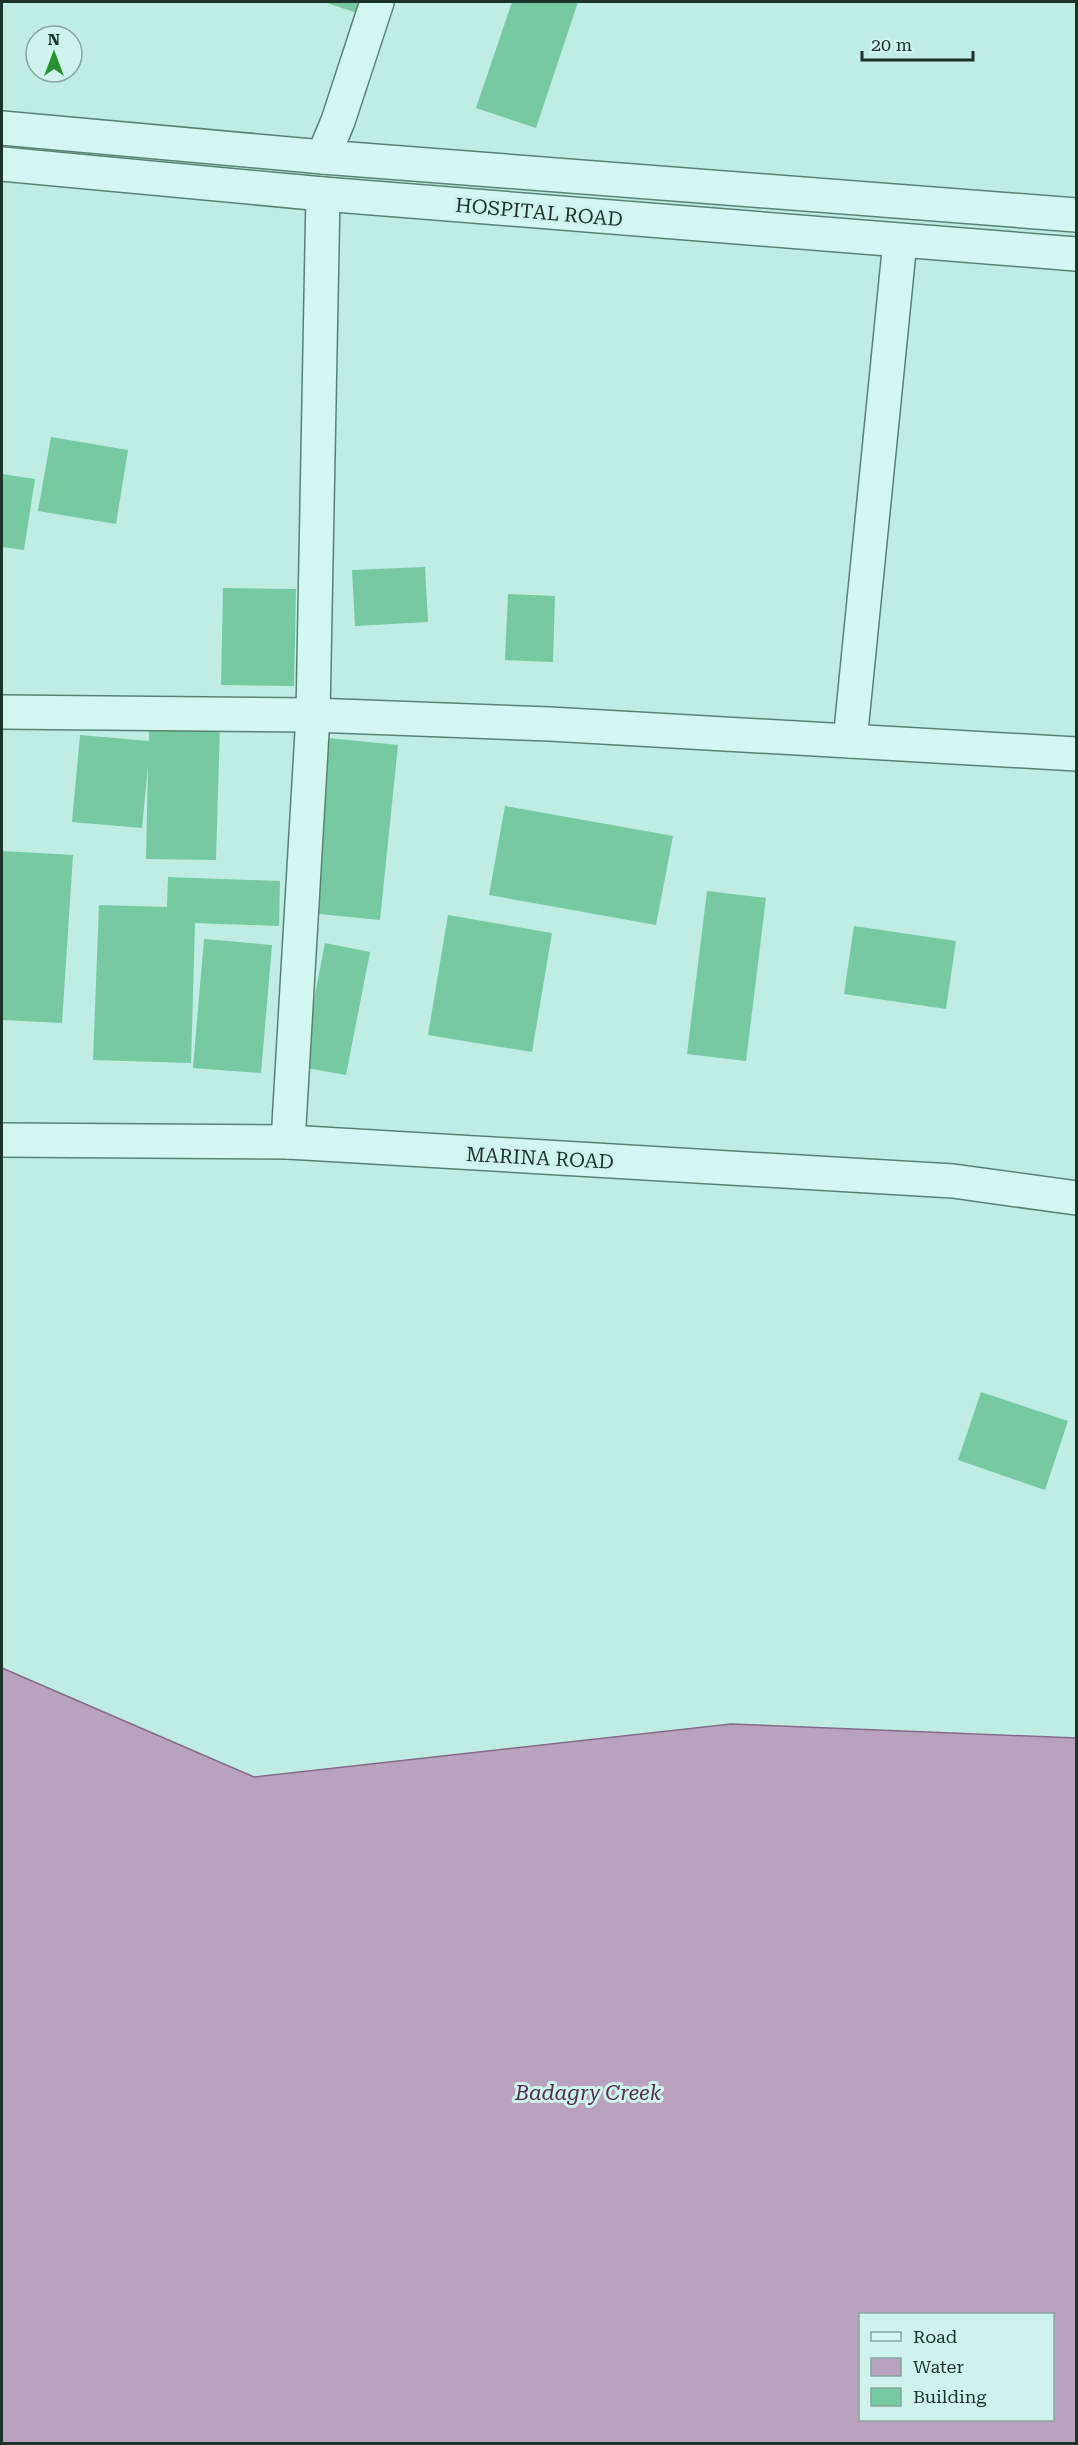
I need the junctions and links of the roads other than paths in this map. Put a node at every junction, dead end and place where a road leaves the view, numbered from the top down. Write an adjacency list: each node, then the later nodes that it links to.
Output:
1 (377, 2): 3 (street)
2 (2, 128): 3 (street, HOSPITAL ROAD)
3 (323, 157): 6 (street, HOSPITAL ROAD)
4 (2, 165): 5 (street, HOSPITAL ROAD)
5 (323, 194): 7 (street, HOSPITAL ROAD); 10 (street)
6 (1077, 215)
7 (900, 241): 8 (street, HOSPITAL ROAD); 11 (street)
8 (1077, 254)
9 (2, 712): 10 (street)
10 (313, 716): 11 (street); 14 (street)
11 (850, 741): 12 (street)
12 (1077, 754)
13 (2, 1140): 14 (street, MARINA ROAD)
14 (288, 1142): 15 (street, MARINA ROAD)
15 (1077, 1198)

